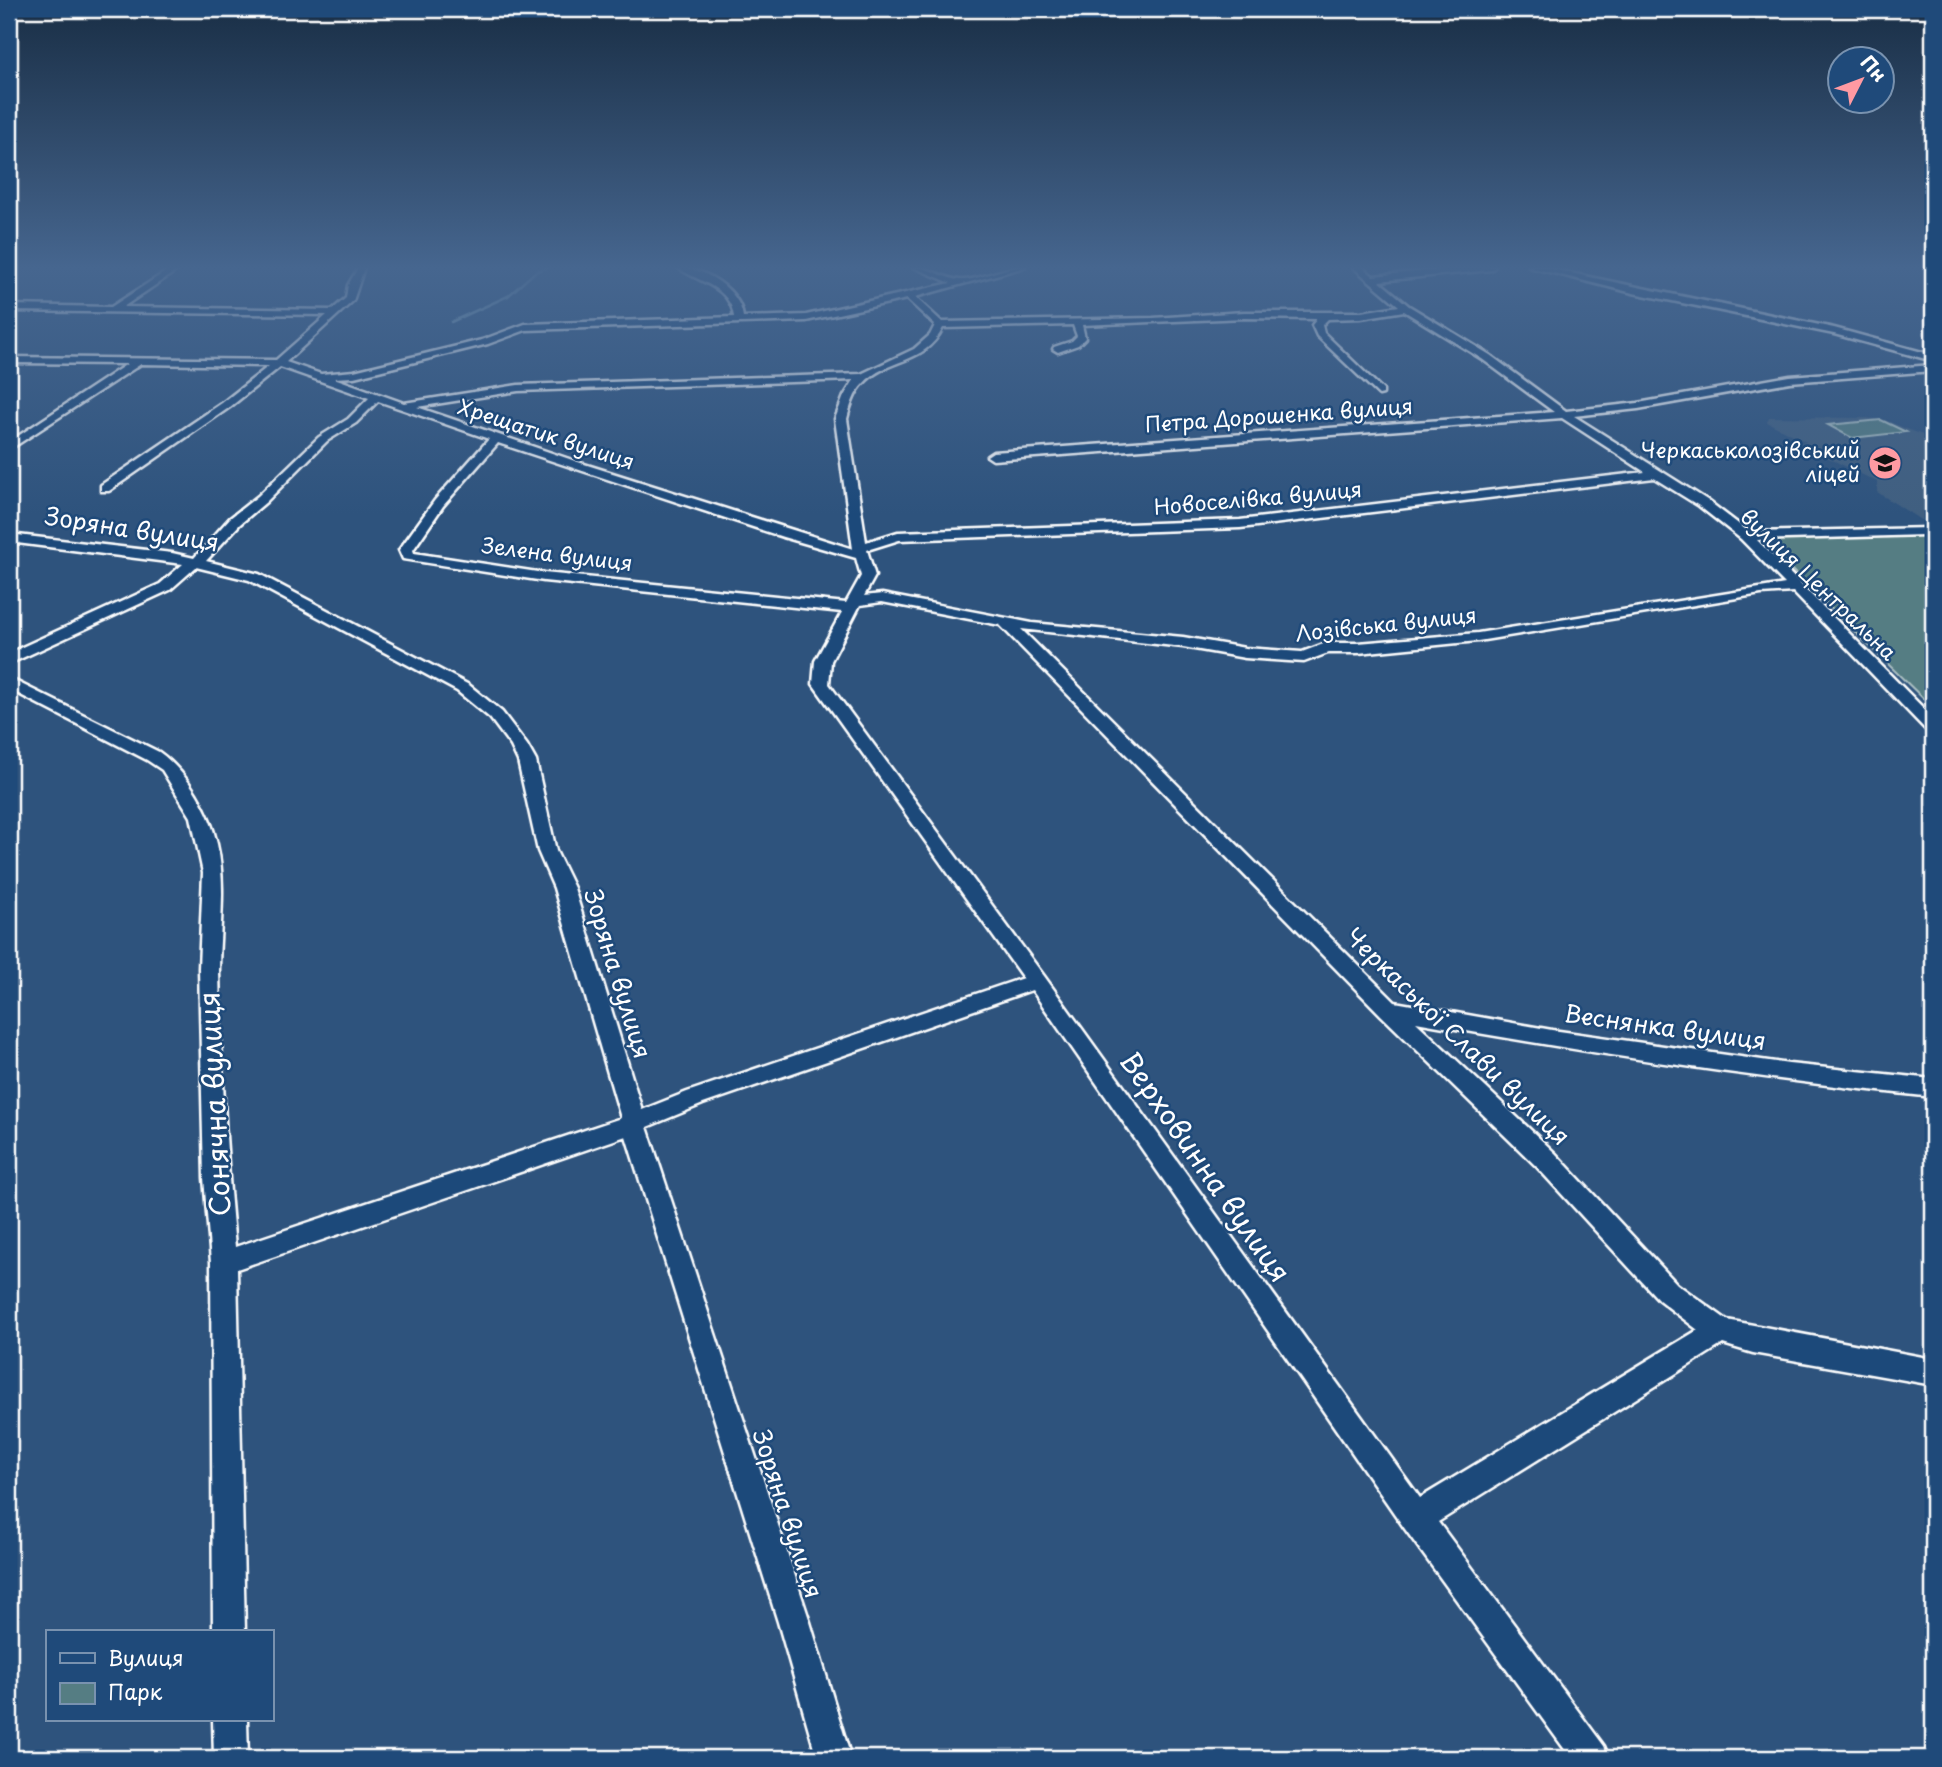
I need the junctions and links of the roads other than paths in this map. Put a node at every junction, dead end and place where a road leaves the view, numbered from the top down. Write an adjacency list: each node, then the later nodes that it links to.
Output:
1 (294, 349): 10 (street)
2 (455, 349): 12 (street)
3 (922, 349): 13 (street)
4 (1336, 349): 14 (street)
5 (1474, 349): 17 (street, вулиця Центральна)
6 (1906, 349): 7 (street)
7 (1933, 358)
8 (9, 360): 9 (street, Хрещатик вулиця)
9 (139, 361): 10 (street, Хрещатик вулиця); 19 (street)
10 (279, 363): 12 (street, Хрещатик вулиця); 22 (street)
11 (1933, 368): 17 (street, Петра Дорошенка вулиця)
12 (317, 377): 15 (street, Хрещатик вулиця)
13 (863, 377): 16 (street); 26 (street)
14 (1379, 392)
15 (376, 397): 16 (street, Хрещатик вулиця); 27 (street)
16 (401, 407): 18 (street, Хрещатик вулиця)
17 (1566, 414): 20 (street, Петра Дорошенка вулиця); 21 (street, вулиця Центральна)
18 (495, 439): 26 (street, Хрещатик вулиця); 31 (street, Зелена вулиця)
19 (9, 447)
20 (993, 456)
21 (1657, 474): 24 (street, вулиця Центральна); 26 (street, Новоселівка вулиця)
22 (105, 488)
23 (1925, 531): 24 (street)
24 (1746, 536): 29 (street, вулиця Центральна)
25 (9, 538): 27 (street, Зоряна вулиця)
26 (862, 551): 28 (street)
27 (195, 563): 33 (street); 39 (street, Зоряна вулиця)
28 (868, 576): 30 (street); 31 (street, Верховинна вулиця)
29 (1797, 586): 32 (street, Лозівська вулиця); 35 (street, вулиця Центральна)
30 (898, 601): 31 (street, Лозівська вулиця); 32 (street, Лозівська вулиця)
31 (852, 605): 36 (street, Верховинна вулиця)
32 (1006, 623): 37 (street, Черкаської Слави вулиця)
33 (9, 659)
34 (9, 683): 40 (street, Сонячна вулиця)
35 (1933, 727)
36 (1037, 981): 39 (street); 43 (street, Верховинна вулиця)
37 (1389, 1009): 38 (street, Веснянка вулиця); 41 (street, Черкаської Слави вулиця)
38 (1933, 1088)
39 (634, 1123): 40 (street); 47 (street, Зоряна вулиця)
40 (224, 1262): 44 (street, Сонячна вулиця)
41 (1720, 1331): 42 (street, Черкаської Слави вулиця); 43 (street)
42 (1933, 1372)
43 (1416, 1518): 48 (street, Верховинна вулиця)
44 (229, 1630)
45 (230, 1722): 46 (street)
46 (231, 1758)
47 (834, 1758)
48 (1592, 1758)

